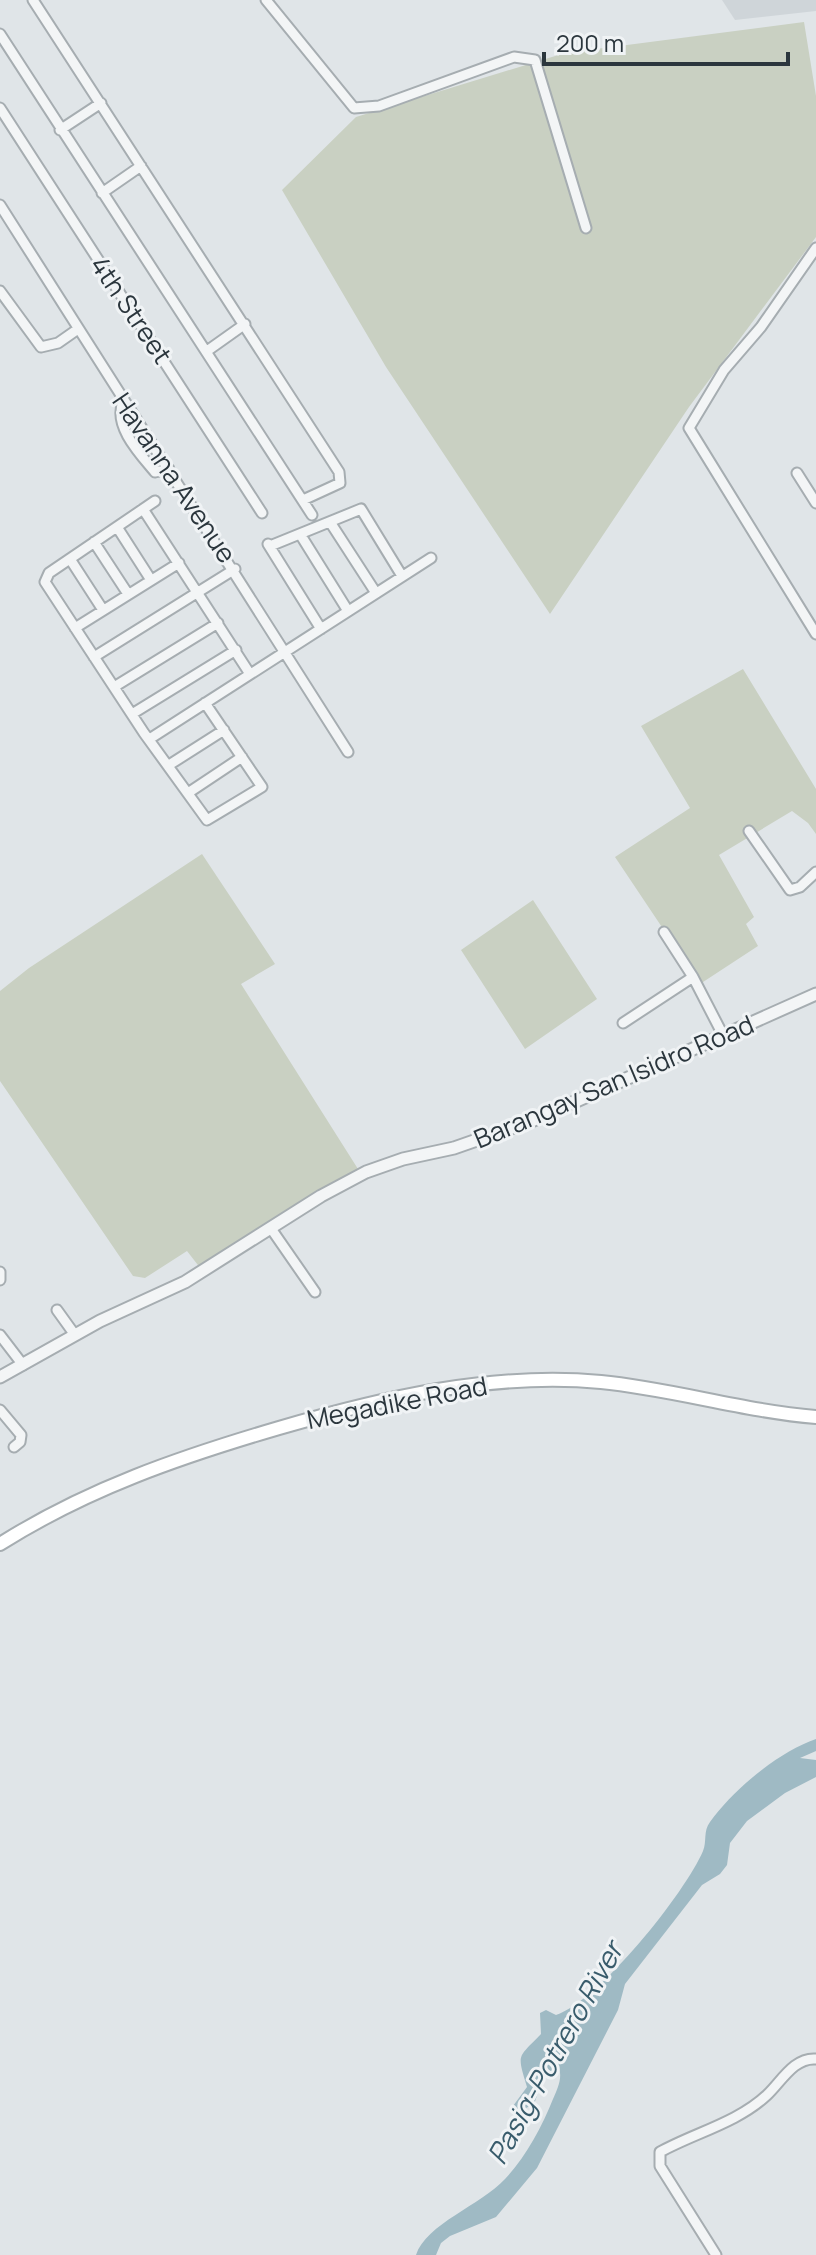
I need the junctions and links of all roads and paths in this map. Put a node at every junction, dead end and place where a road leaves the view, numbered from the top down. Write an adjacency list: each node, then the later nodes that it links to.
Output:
1 (33, 0): 4 (street)
2 (266, 0): 10 (street)
3 (0, 34): 6 (street)
4 (101, 103): 6 (street); 7 (street)
5 (0, 108): 21 (street, 4th Street)
6 (60, 130): 8 (street)
7 (141, 166): 8 (street); 13 (street)
8 (102, 193): 15 (street)
9 (0, 205): 14 (street, Havanna Avenue)
10 (586, 228)
11 (816, 248): 41 (street)
12 (0, 291): 14 (street)
13 (245, 324): 15 (street); 17 (street)
14 (78, 329): 30 (street, Havanna Avenue)
15 (207, 351): 17 (street)
16 (797, 473): 19 (street)
17 (303, 500): 22 (street)
18 (155, 501): 20 (street)
19 (816, 503)
20 (143, 509): 24 (street); 29 (street)
21 (262, 513)
22 (312, 515)
23 (330, 522): 25 (street); 31 (street); 34 (street)
24 (117, 527): 26 (street); 32 (street)
25 (300, 534): 37 (street); 40 (street)
26 (94, 542): 28 (street); 35 (street)
27 (431, 558): 31 (street)
28 (70, 559): 36 (street); 39 (street)
29 (179, 563): 32 (street); 33 (street)
30 (235, 569): 33 (street); 43 (street, Havanna Avenue)
31 (402, 576): 34 (street)
32 (151, 580): 35 (street)
33 (197, 593): 38 (street); 44 (street)
34 (376, 593): 37 (street)
35 (128, 594): 36 (street)
36 (103, 610): 39 (street)
37 (348, 611): 40 (street)
38 (218, 623): 42 (street); 46 (street)
39 (75, 628): 44 (street)
40 (321, 629): 43 (street)
41 (816, 634)
42 (236, 650): 45 (street); 48 (street)
43 (287, 652): 45 (street); 51 (street, Havanna Avenue)
44 (94, 657): 46 (street)
45 (250, 674): 47 (street)
46 (114, 687): 48 (street)
47 (205, 703): 49 (street); 50 (street)
48 (132, 714): 50 (street)
49 (224, 730): 52 (street); 53 (street)
50 (151, 738): 53 (street)
51 (348, 752)
52 (242, 757): 54 (street); 54 (street)
53 (169, 765): 54 (street)
54 (188, 793)
55 (749, 831): 56 (street)
56 (816, 872)
57 (664, 932): 58 (street)
58 (693, 977): 60 (street); 61 (street)
59 (816, 994): 61 (street, Barangay San Isidro Road)
60 (623, 1023)
61 (724, 1037): 62 (street, Barangay San Isidro Road)
62 (272, 1230): 65 (street); 68 (street, Barangay San Isidro Road)
63 (0, 1272): 64 (street)
64 (0, 1280)
65 (315, 1292)
66 (57, 1310): 68 (street)
67 (0, 1335): 69 (street)
68 (75, 1335): 69 (street, Barangay San Isidro Road)
69 (23, 1365): 70 (street, Barangay San Isidro Road)
70 (0, 1377)
71 (0, 1410): 73 (street)
72 (816, 1417): 74 (main road, Megadike Road)
73 (14, 1447)
74 (0, 1544)
75 (816, 2059): 76 (street)
76 (716, 2255)

